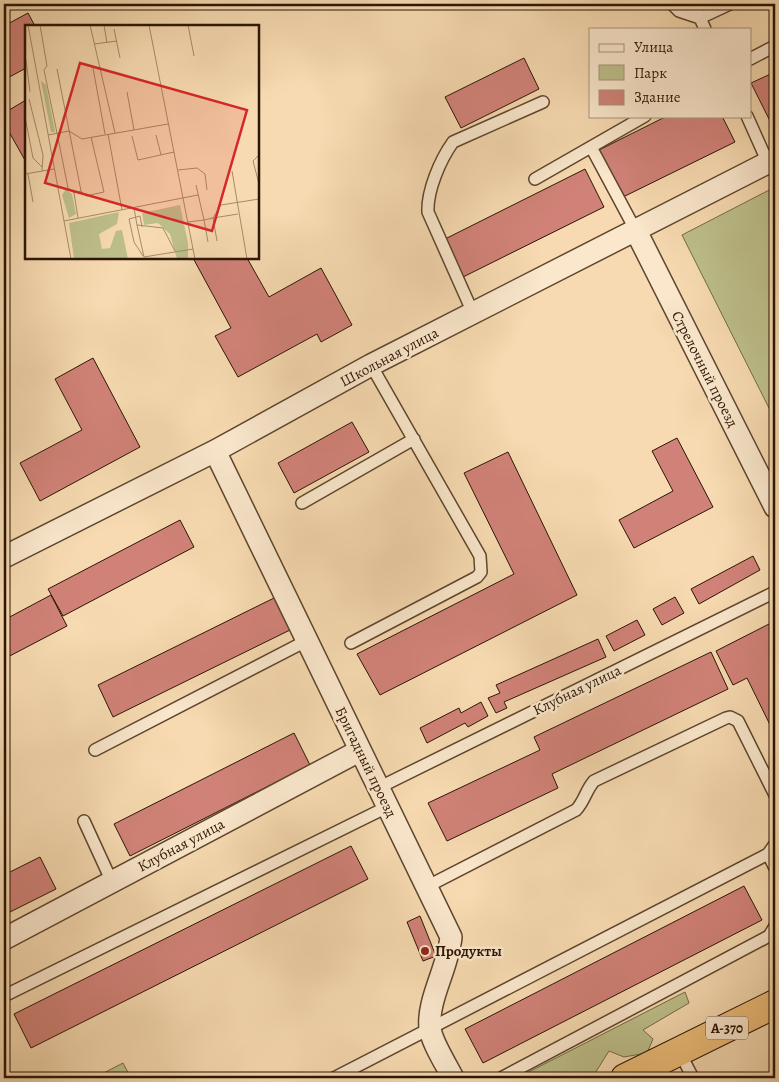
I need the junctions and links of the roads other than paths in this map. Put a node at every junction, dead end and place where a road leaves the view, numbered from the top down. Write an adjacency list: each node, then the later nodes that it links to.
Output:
1 (672, 4): 4 (lane)
2 (694, 4): 4 (lane)
3 (730, 4): 4 (lane)
4 (700, 18): 5 (lane)
5 (705, 28)
6 (775, 46): 7 (lane)
7 (752, 58)
8 (543, 102): 15 (lane)
9 (642, 118): 11 (lane)
10 (748, 118): 12 (lane)
11 (591, 147): 13 (lane); 14 (lane)
12 (772, 161): 14 (street, Школьная улица)
13 (535, 179)
14 (636, 231): 15 (street, Школьная улица); 20 (street, Стрелочный проезд)
15 (473, 313): 16 (street, Школьная улица)
16 (371, 365): 17 (lane); 18 (street, Школьная улица)
17 (414, 439): 19 (lane); 24 (lane)
18 (215, 451): 21 (street, Школьная улица); 23 (street, Бригадный проезд)
19 (302, 504)
20 (775, 507)
21 (4, 557)
22 (775, 592): 27 (lane, Клубная улица)
23 (308, 640): 25 (lane); 26 (street, Бригадный проезд)
24 (351, 643)
25 (95, 750)
26 (359, 751): 27 (street, Бригадный проезд); 34 (street, Клубная улица)
27 (378, 788): 29 (street, Бригадный проезд)
28 (775, 795): 35 (lane)
29 (387, 807): 35 (street, Бригадный проезд); 38 (lane)
30 (84, 821): 34 (lane)
31 (775, 844): 32 (lane)
32 (768, 854): 33 (lane); 40 (lane)
33 (775, 868)
34 (112, 882): 37 (street, Клубная улица)
35 (428, 886): 40 (street, Бригадный проезд)
36 (775, 926): 44 (lane)
37 (4, 940)
38 (8, 994)
39 (775, 1004): 41 (highway, А-370)
40 (430, 1030): 42 (lane); 43 (street, Бригадный проезд)
41 (679, 1051): 45 (highway, А-370); 46 (lane)
42 (334, 1078)
43 (453, 1078)
44 (500, 1078)
45 (625, 1078)
46 (693, 1078)

